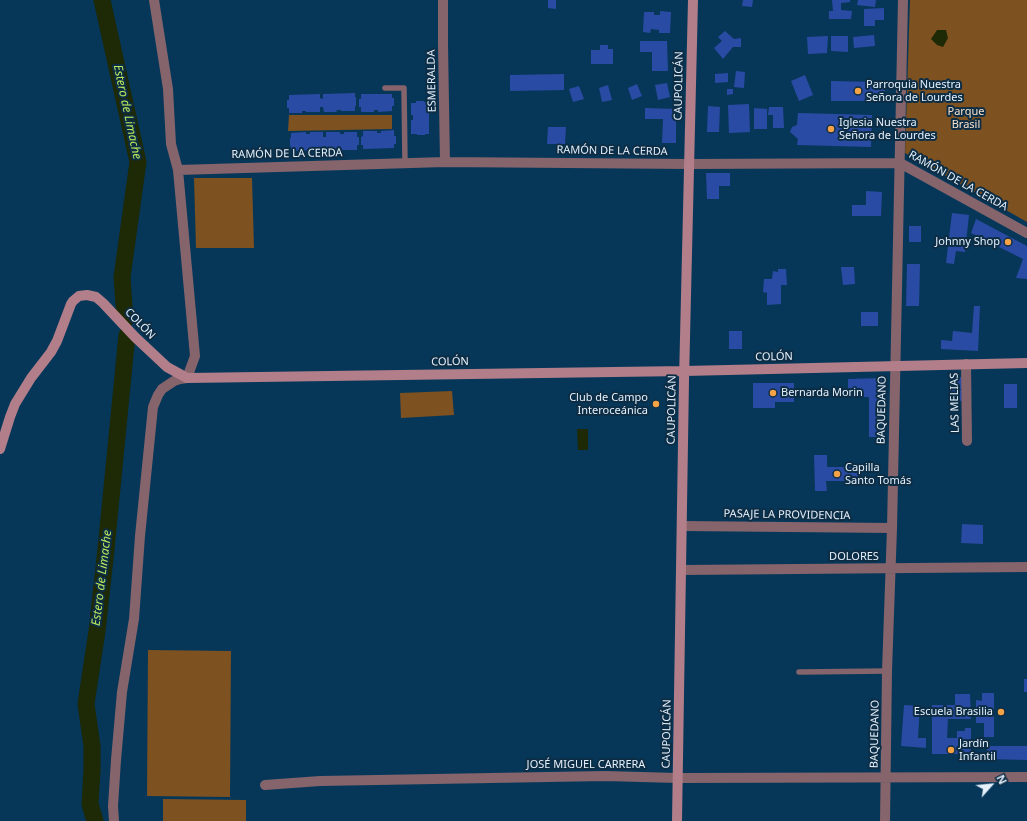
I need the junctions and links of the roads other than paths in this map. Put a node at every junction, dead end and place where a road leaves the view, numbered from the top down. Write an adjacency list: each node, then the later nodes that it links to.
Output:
1 (154, 0): 10 (street)
2 (443, 0): 6 (street, ESMERALDA)
3 (692, 0): 9 (street, CAUPOLICÁN)
4 (903, 0): 7 (street, BAQUEDANO)
5 (384, 88): 8 (lane)
6 (446, 162): 8 (street, RAMÓN DE LA CERDA); 9 (street, RAMÓN DE LA CERDA)
7 (900, 162): 9 (street, RAMÓN DE LA CERDA); 11 (street, RAMÓN DE LA CERDA); 14 (street, BAQUEDANO)
8 (405, 164): 10 (street, RAMÓN DE LA CERDA)
9 (689, 164): 15 (street, CAUPOLICÁN)
10 (178, 170): 16 (street)
11 (1027, 233)
12 (1027, 363): 13 (street, COLÓN)
13 (966, 364): 14 (street, COLÓN); 17 (street, LAS MELIAS)
14 (895, 366): 15 (street, COLÓN); 20 (street, BAQUEDANO)
15 (685, 371): 16 (street, COLÓN); 19 (street, CAUPOLICÁN)
16 (187, 378): 18 (street, COLÓN); 30 (street)
17 (968, 441)
18 (0, 449)
19 (682, 526): 20 (street, PASAJE LA PROVIDENCIA); 23 (street, CAUPOLICÁN)
20 (892, 528): 21 (street, BAQUEDANO)
21 (890, 568): 22 (street, DOLORES); 23 (street, DOLORES); 24 (street, BAQUEDANO)
22 (1027, 568)
23 (682, 570): 28 (street, CAUPOLICÁN)
24 (887, 671): 25 (lane); 26 (street, BAQUEDANO)
25 (799, 672)
26 (886, 777): 27 (street, JOSÉ MIGUEL CARRERA); 28 (street, JOSÉ MIGUEL CARRERA); 32 (street, BAQUEDANO)
27 (1027, 777)
28 (678, 778): 29 (street, JOSÉ MIGUEL CARRERA); 31 (street, CAUPOLICÁN)
29 (265, 785)
30 (114, 821)
31 (677, 821)
32 (885, 821)

